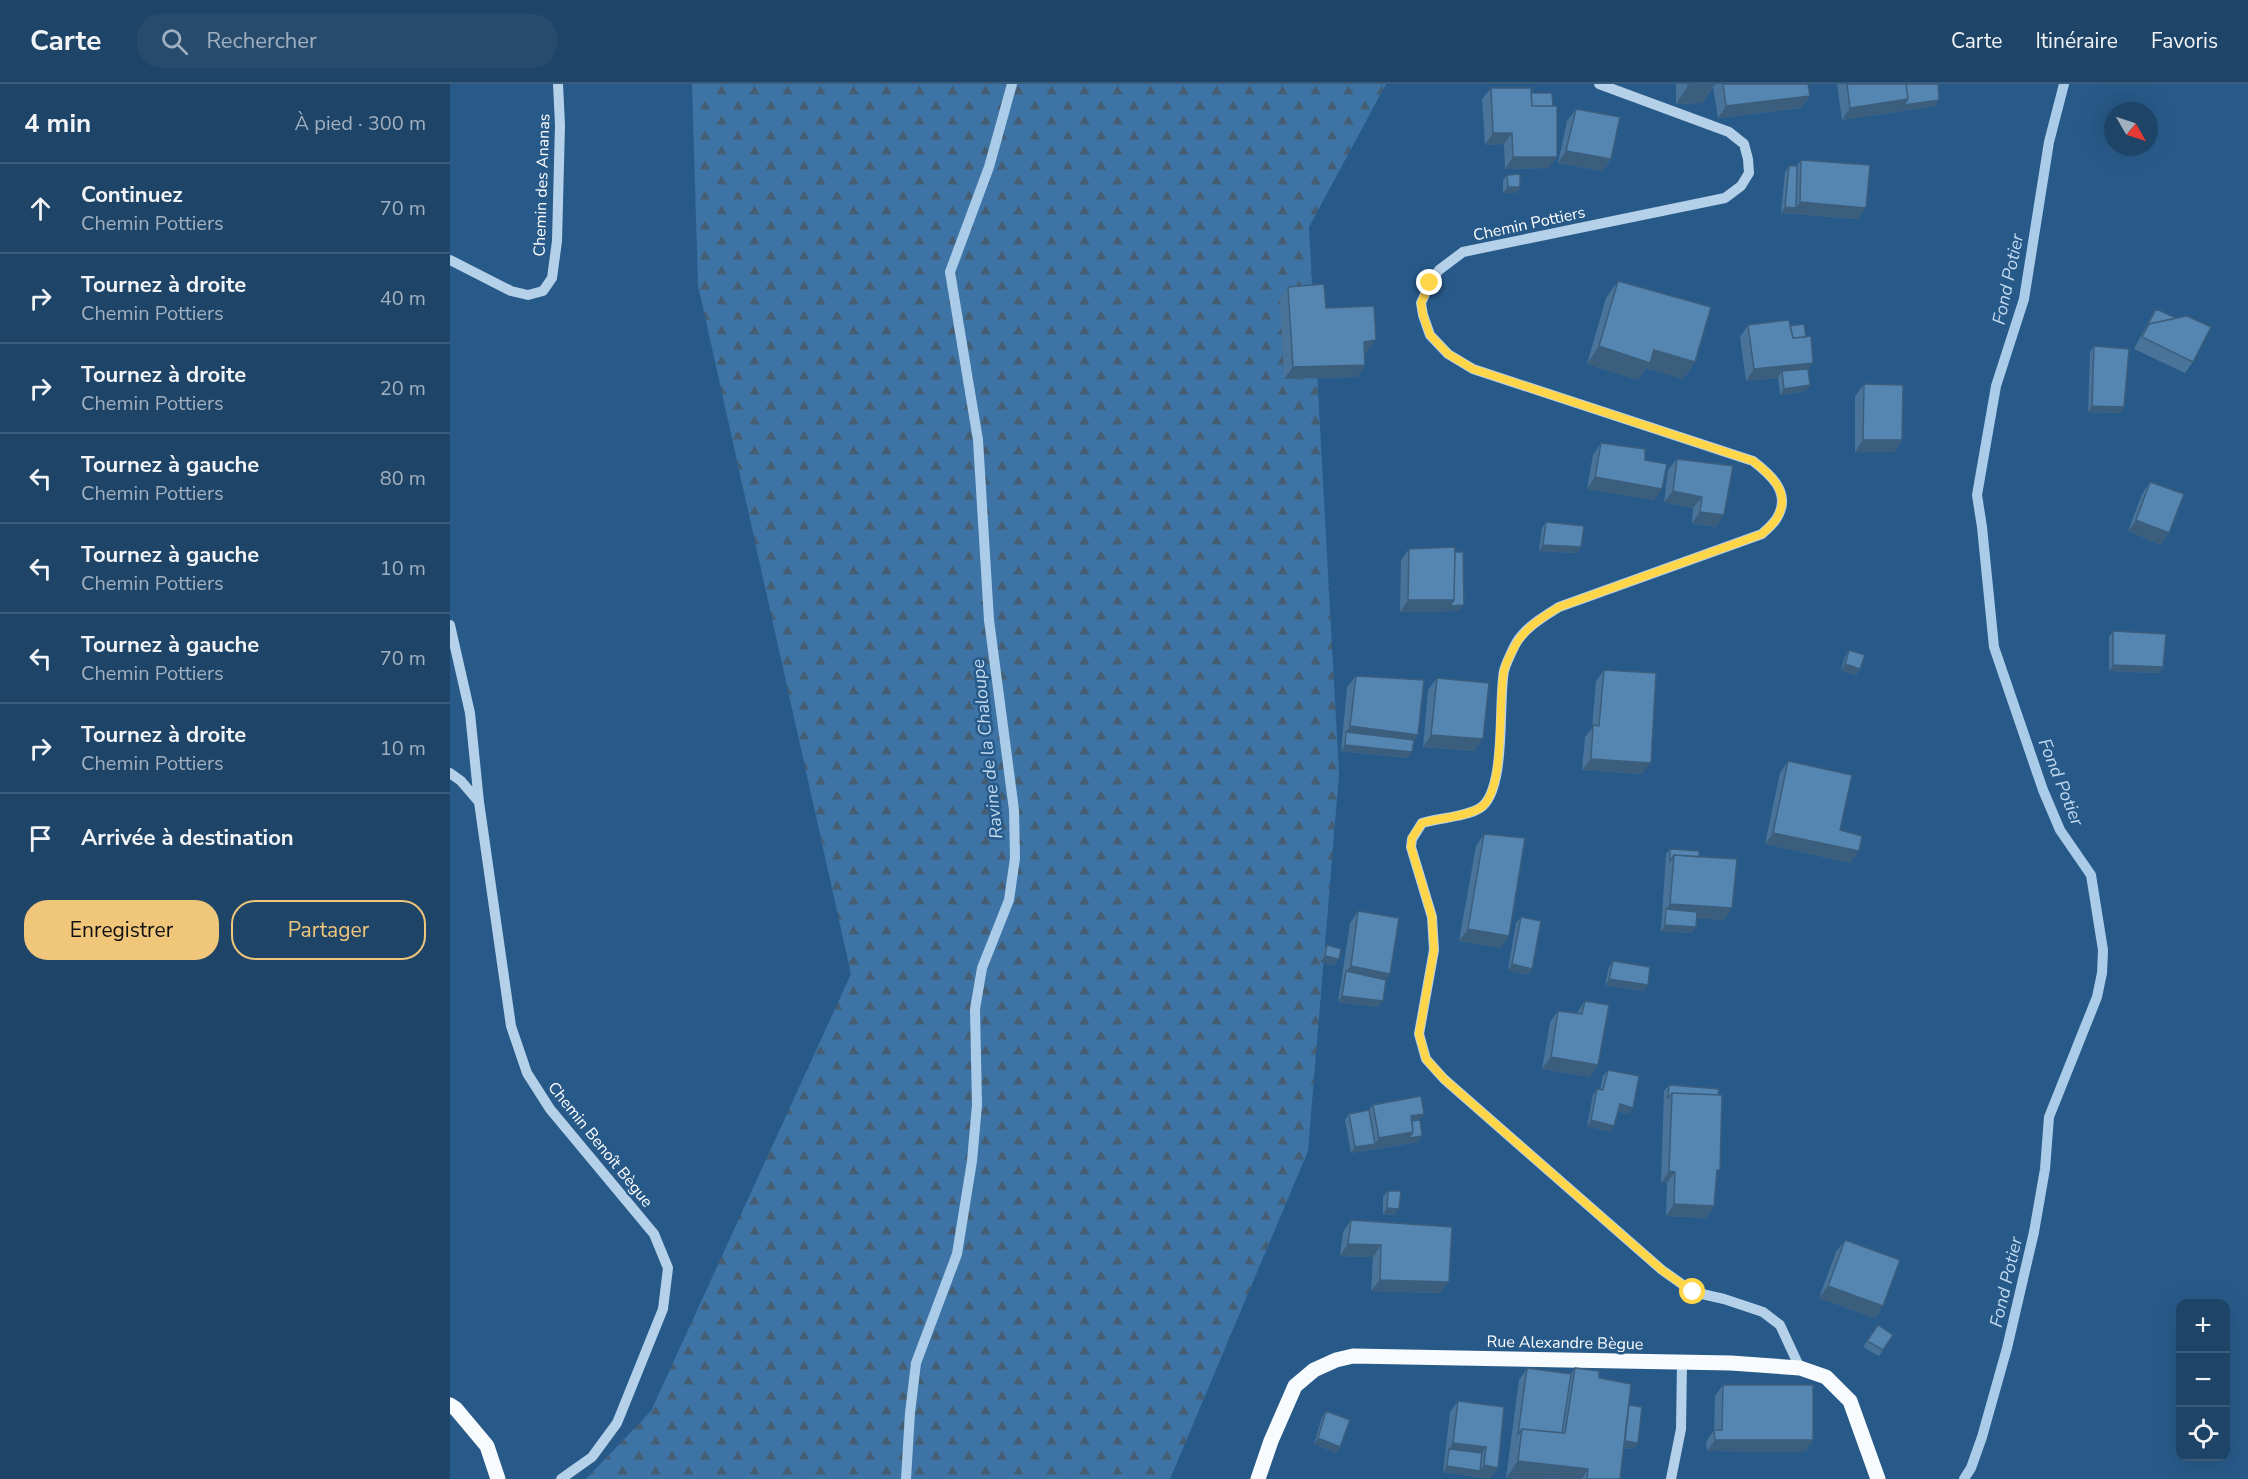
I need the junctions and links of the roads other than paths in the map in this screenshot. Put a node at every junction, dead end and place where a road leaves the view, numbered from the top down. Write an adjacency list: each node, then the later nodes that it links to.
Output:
1 (558, 84): 3 (street, Chemin des Ananas)
2 (1599, 84): 8 (street, Chemin Pottiers)
3 (450, 260)
4 (450, 625): 6 (street)
5 (450, 773): 6 (street)
6 (479, 802): 11 (street, Chemin Benoît Bègue)
7 (1682, 1362): 8 (main road, Rue Alexandre Bègue); 12 (main road, Rue Alexandre Bègue); 13 (street)
8 (1800, 1368): 14 (main road, Rue Alexandre Bègue)
9 (450, 1405): 10 (main road)
10 (498, 1479)
11 (561, 1479)
12 (1258, 1479)
13 (1671, 1479)
14 (1878, 1479)

